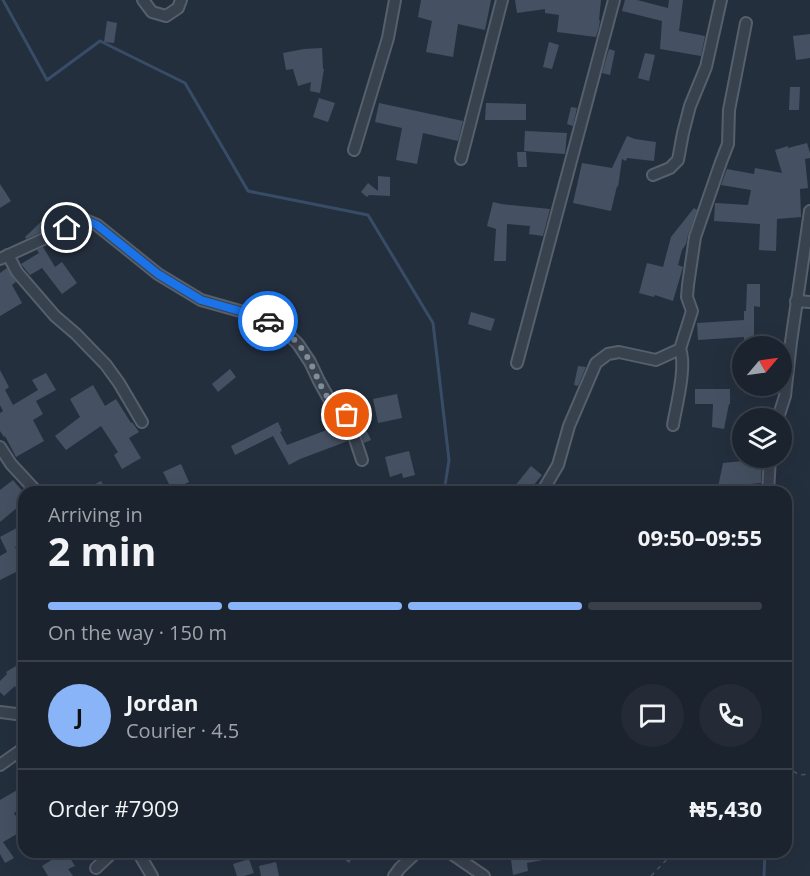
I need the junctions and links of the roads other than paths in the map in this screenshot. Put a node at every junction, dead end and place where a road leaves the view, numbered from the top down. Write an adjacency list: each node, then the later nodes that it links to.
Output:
1 (143, 0): 2 (street)
2 (181, 0)
3 (395, 0): 8 (street)
4 (502, 0): 9 (street)
5 (614, 0): 16 (street)
6 (721, 0): 10 (street)
7 (746, 23): 15 (street)
8 (354, 150)
9 (462, 159)
10 (653, 175)
11 (810, 211): 13 (street)
12 (4, 257): 18 (street); 21 (street)
13 (796, 301): 14 (street); 17 (street)
14 (810, 302)
15 (680, 350): 19 (street); 24 (street)
16 (517, 363)
17 (781, 408)
18 (142, 422)
19 (673, 425)
20 (0, 447): 23 (street)
21 (362, 460)
22 (769, 468): 25 (street)
23 (31, 486)
24 (546, 486)
25 (768, 486)
26 (0, 712): 27 (street)
27 (18, 714)
28 (18, 752): 29 (street)
29 (2, 763)
30 (107, 858): 34 (street)
31 (142, 858): 35 (street)
32 (411, 858): 36 (street)
33 (458, 858): 37 (street)
34 (96, 868)
35 (152, 876)
36 (394, 876)
37 (484, 876)

